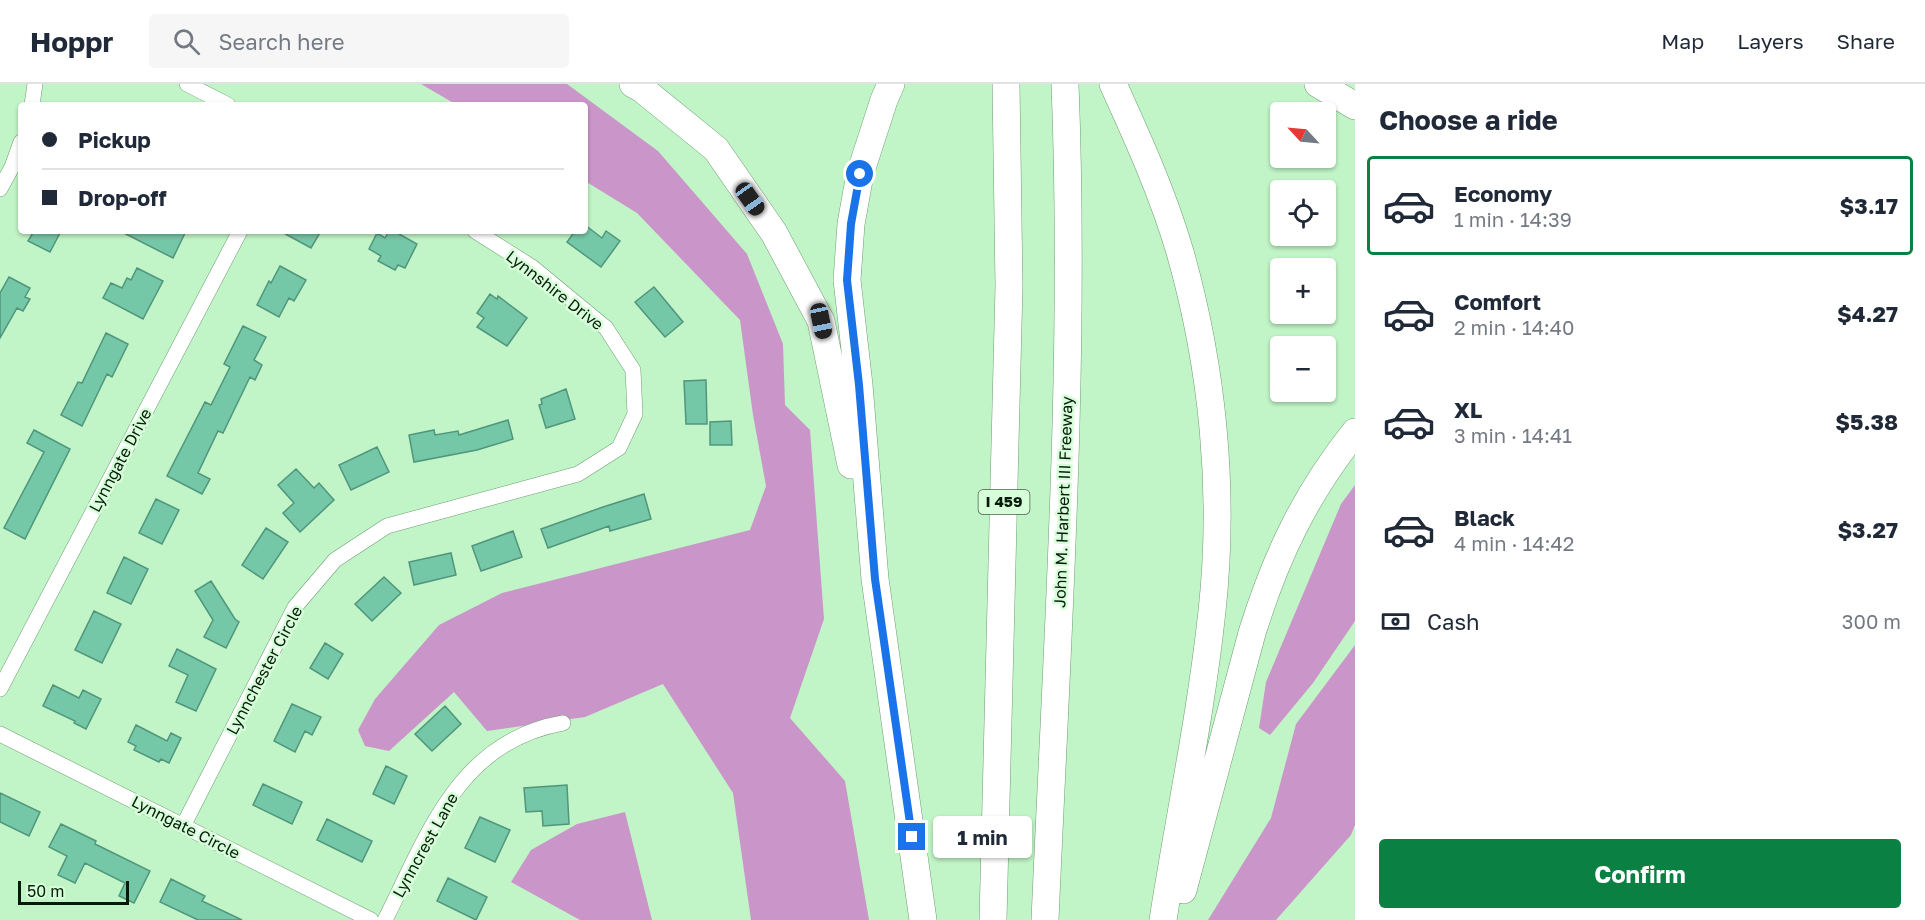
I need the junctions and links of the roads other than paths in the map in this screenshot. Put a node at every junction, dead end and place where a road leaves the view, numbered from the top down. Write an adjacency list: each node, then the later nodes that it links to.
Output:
1 (35, 84): 9 (street)
2 (187, 84): 10 (street)
3 (633, 84): 18 (highway)
4 (1006, 84): 26 (highway, I 459)
5 (1065, 84): 27 (highway, John M. Harbert III Freeway)
6 (1113, 84): 28 (highway)
7 (1318, 84): 11 (highway)
8 (887, 92): 18 (highway)
9 (32, 102)
10 (222, 102)
11 (1355, 105)
12 (18, 150): 13 (street)
13 (0, 189)
14 (238, 234): 19 (street, Lynngate Drive)
15 (481, 234): 17 (street, Lynnshire Drive)
16 (1355, 432): 29 (highway)
17 (578, 474): 22 (street, Lynnchester Circle)
18 (875, 579): 25 (highway)
19 (0, 689)
20 (563, 723): 24 (street, Lynncrest Lane)
21 (0, 734): 22 (street, Lynngate Circle)
22 (183, 826): 23 (street, Lynngate Circle)
23 (371, 920)
24 (386, 920)
25 (923, 920)
26 (993, 920)
27 (1045, 920)
28 (1163, 920)
29 (1175, 920)

